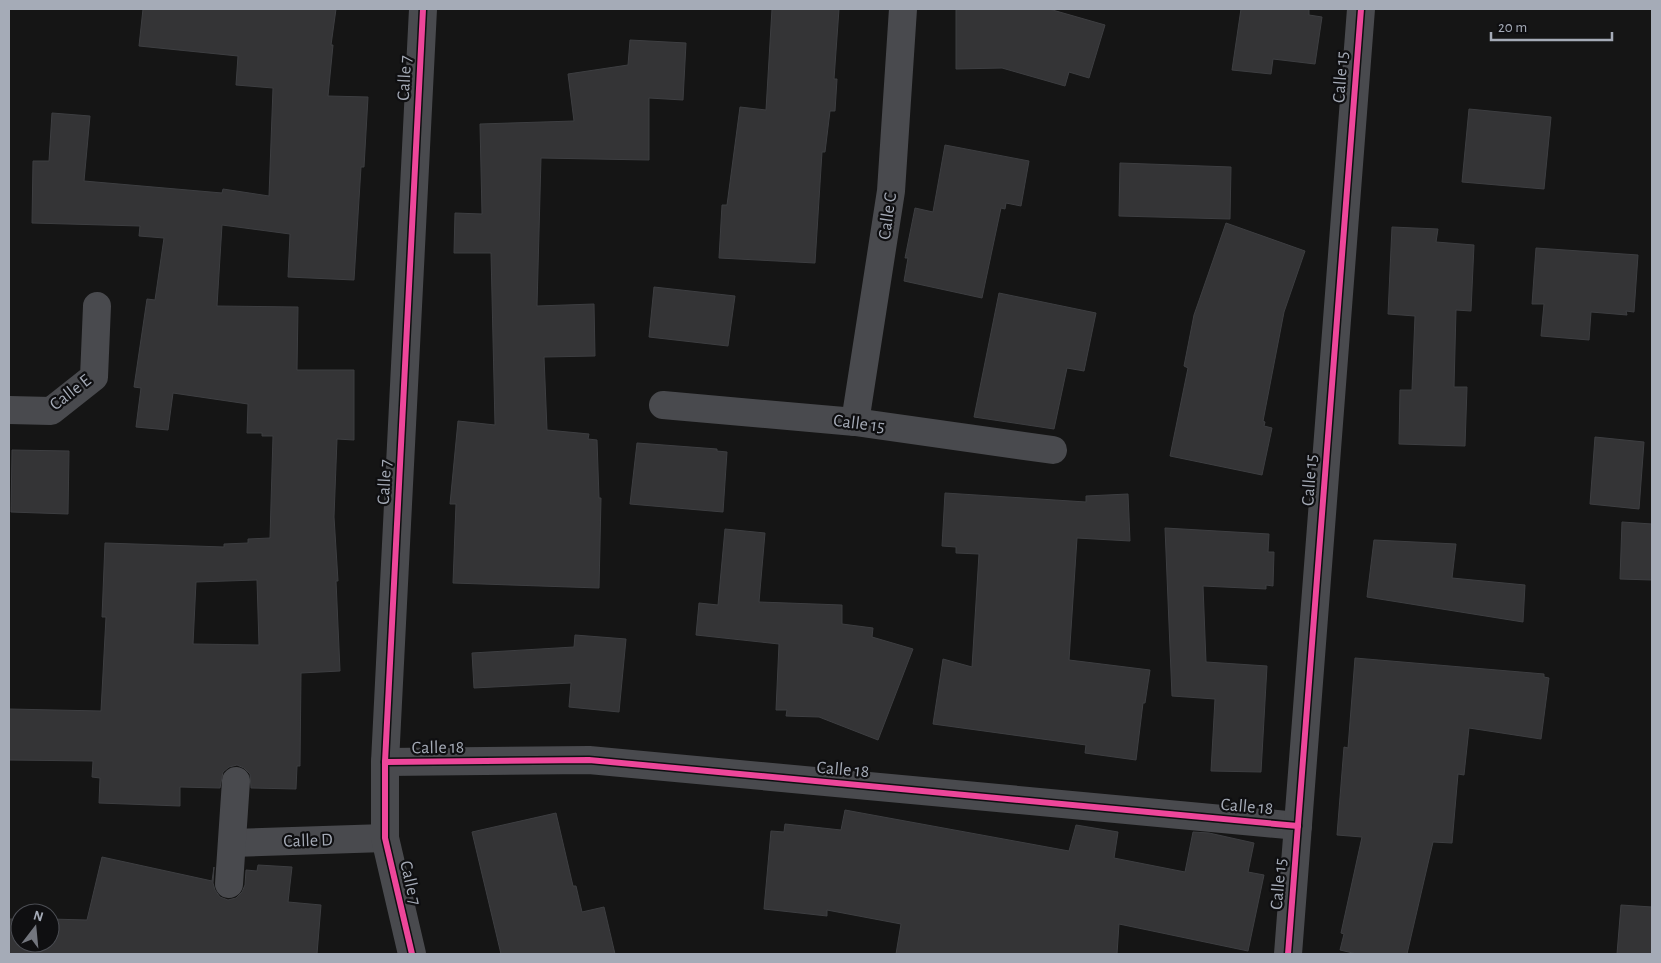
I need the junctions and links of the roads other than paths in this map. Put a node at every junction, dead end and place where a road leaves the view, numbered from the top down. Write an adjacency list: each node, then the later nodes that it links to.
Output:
1 (423, 9): 9 (street, Calle 7)
2 (903, 9): 7 (street, Calle C)
3 (1361, 9): 11 (street, Calle 15)
4 (97, 306): 6 (street, Calle E)
5 (663, 405): 7 (street, Calle 15)
6 (9, 410)
7 (855, 422): 8 (street, Calle 15)
8 (1053, 450)
9 (385, 762): 11 (street, Calle 18); 12 (street, Calle 7)
10 (236, 782): 13 (street)
11 (1298, 826): 16 (street, Calle 15)
12 (385, 838): 13 (street, Calle D); 15 (street, Calle 7)
13 (232, 842): 14 (street)
14 (229, 884)
15 (412, 954)
16 (1288, 954)

